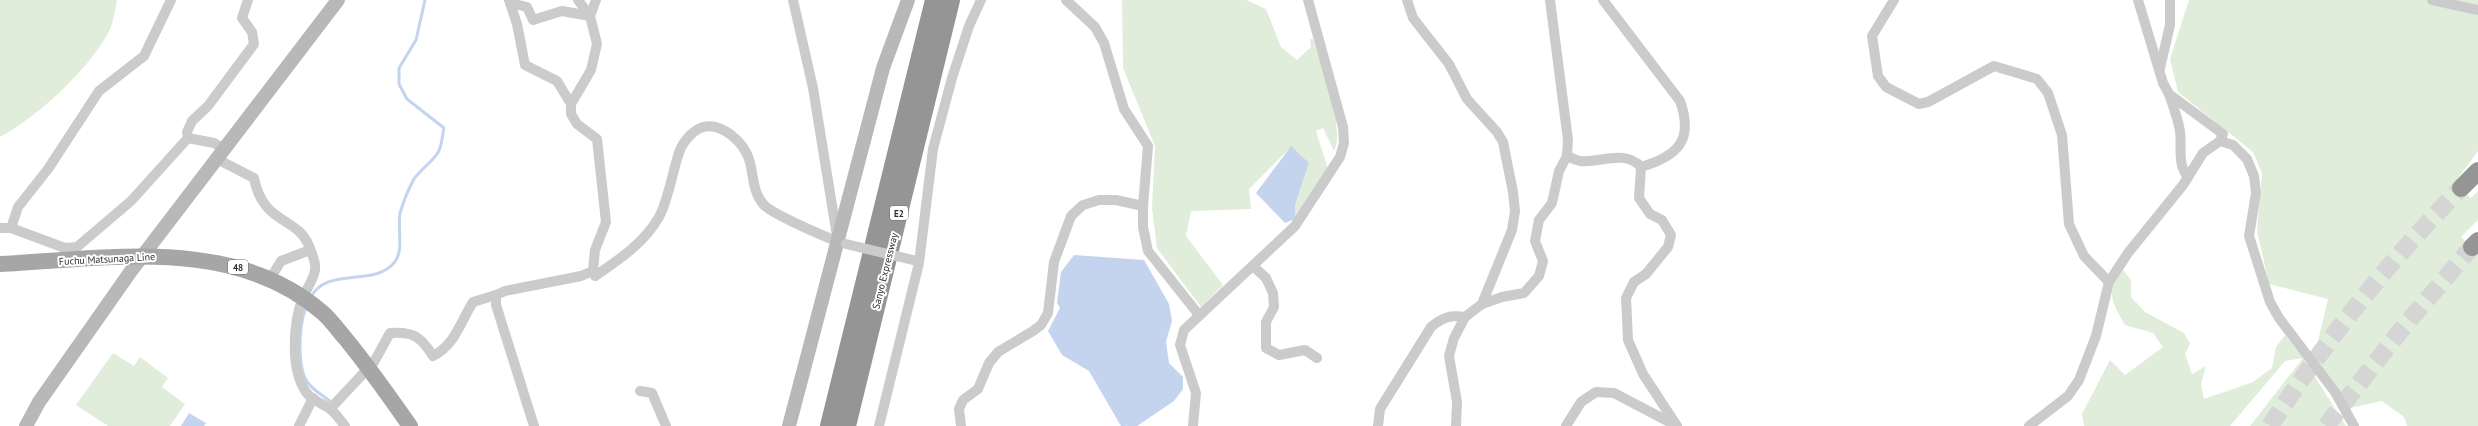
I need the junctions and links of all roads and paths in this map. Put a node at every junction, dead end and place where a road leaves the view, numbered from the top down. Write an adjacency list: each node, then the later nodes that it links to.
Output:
1 (171, 0): 36 (street)
2 (248, 0): 26 (street)
3 (338, 0): 28 (street)
4 (578, 0): 22 (street)
5 (596, 0): 22 (street)
6 (792, 0): 37 (street)
7 (908, 0): 37 (street)
8 (934, 0): 65 (highway, Sanyo Expressway / E2)
9 (951, 0): 66 (highway, Sanyo Expressway / E2)
10 (981, 0): 41 (street)
11 (1066, 0): 34 (street)
12 (1308, 0): 43 (street)
13 (1407, 0): 49 (street)
14 (1550, 0): 29 (street)
15 (1604, 0): 30 (street)
16 (1894, 0): 46 (street)
17 (2138, 0): 23 (street)
18 (2170, 0): 23 (street)
19 (2432, 0): 21 (street)
20 (510, 2): 22 (street); 25 (street)
21 (2478, 10)
22 (590, 16): 25 (street)
23 (2159, 70): 24 (street)
24 (2169, 94): 27 (street); 32 (street)
25 (571, 104): 44 (street)
26 (188, 138): 28 (street); 39 (street)
27 (2220, 140): 32 (street); 75 (street)
28 (220, 154): 38 (street); 40 (street)
29 (1568, 156): 30 (street); 49 (street)
30 (1641, 167): 73 (street)
31 (2478, 172): 33 (highway)
32 (2188, 177): 46 (street)
33 (2460, 188)
34 (1143, 206): 50 (street); 68 (street)
35 (0, 228): 36 (street)
36 (11, 228): 39 (street)
37 (842, 243): 41 (street, bridge); 44 (street); 64 (street)
38 (310, 250): 45 (street); 48 (street)
39 (65, 255): 40 (main road, Fuchu Matsunaga Line / 48); 42 (main road, Fuchu Matsunaga Line / 48)
40 (144, 256): 45 (main road, Fuchu Matsunaga Line / 48); 58 (street)
41 (916, 262): 67 (street)
42 (0, 264)
43 (1253, 266): 50 (street); 52 (street)
44 (593, 271): 47 (street)
45 (270, 279): 48 (main road, Fuchu Matsunaga Line / 48)
46 (2108, 282): 57 (street)
47 (496, 295): 53 (street); 62 (street)
48 (303, 297): 53 (main road, Fuchu Matsunaga Line / 48); 55 (street)
49 (1482, 304): 51 (street)
50 (1199, 315): 69 (street)
51 (1465, 318): 70 (street); 71 (street)
52 (1317, 358)
53 (369, 367): 56 (street); 61 (main road, Fuchu Matsunaga Line / 48)
54 (640, 391): 63 (street)
55 (313, 398): 56 (street); 59 (street)
56 (330, 409): 60 (street)
57 (2038, 423): 74 (street)
58 (26, 426)
59 (299, 426)
60 (345, 426)
61 (410, 426)
62 (534, 426)
63 (666, 426)
64 (789, 426)
65 (830, 426)
66 (847, 426)
67 (879, 426)
68 (961, 426)
69 (1193, 426)
70 (1378, 426)
71 (1456, 426)
72 (1566, 426): 73 (street)
73 (1677, 426)
74 (2029, 426)
75 (2354, 426)

